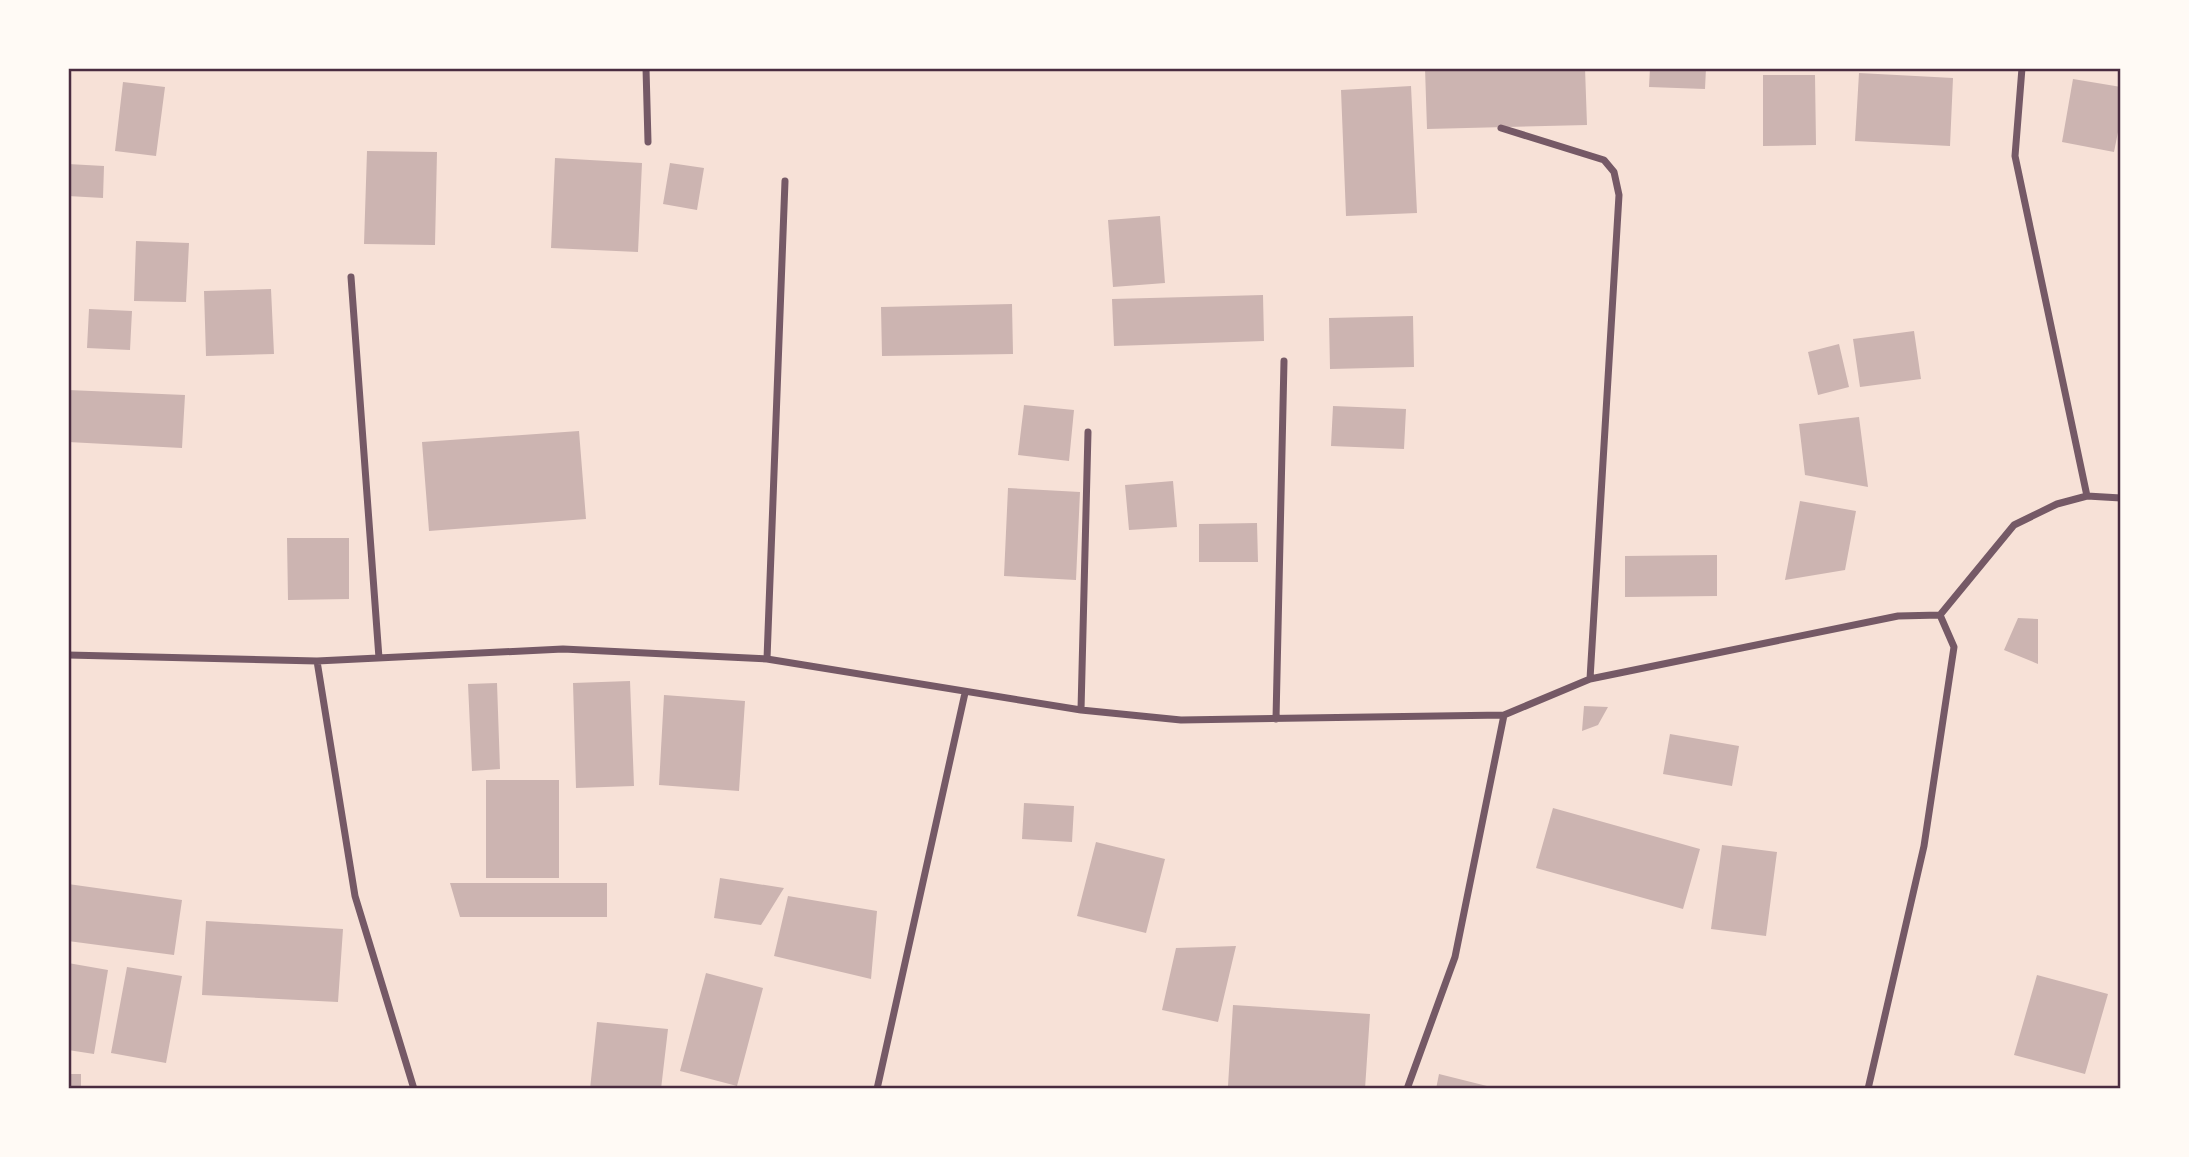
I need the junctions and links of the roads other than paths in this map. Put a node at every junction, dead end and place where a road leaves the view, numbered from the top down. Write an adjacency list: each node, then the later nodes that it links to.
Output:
1 (646, 68): 4 (street)
2 (2022, 68): 9 (street)
3 (1501, 128): 16 (street)
4 (648, 142)
5 (785, 181): 14 (street)
6 (351, 277): 13 (street)
7 (1284, 361): 20 (street)
8 (1088, 432): 18 (street)
9 (2087, 496): 10 (street); 11 (street)
10 (2121, 498)
11 (1940, 614): 16 (street); 24 (street)
12 (68, 655): 15 (street)
13 (379, 658): 14 (street); 15 (street)
14 (767, 659): 17 (street)
15 (317, 661): 21 (street)
16 (1590, 679): 19 (street)
17 (965, 692): 18 (street); 22 (street)
18 (1081, 710): 20 (street)
19 (1504, 715): 20 (street); 23 (street)
20 (1276, 719)
21 (414, 1089)
22 (877, 1089)
23 (1407, 1089)
24 (1868, 1089)

